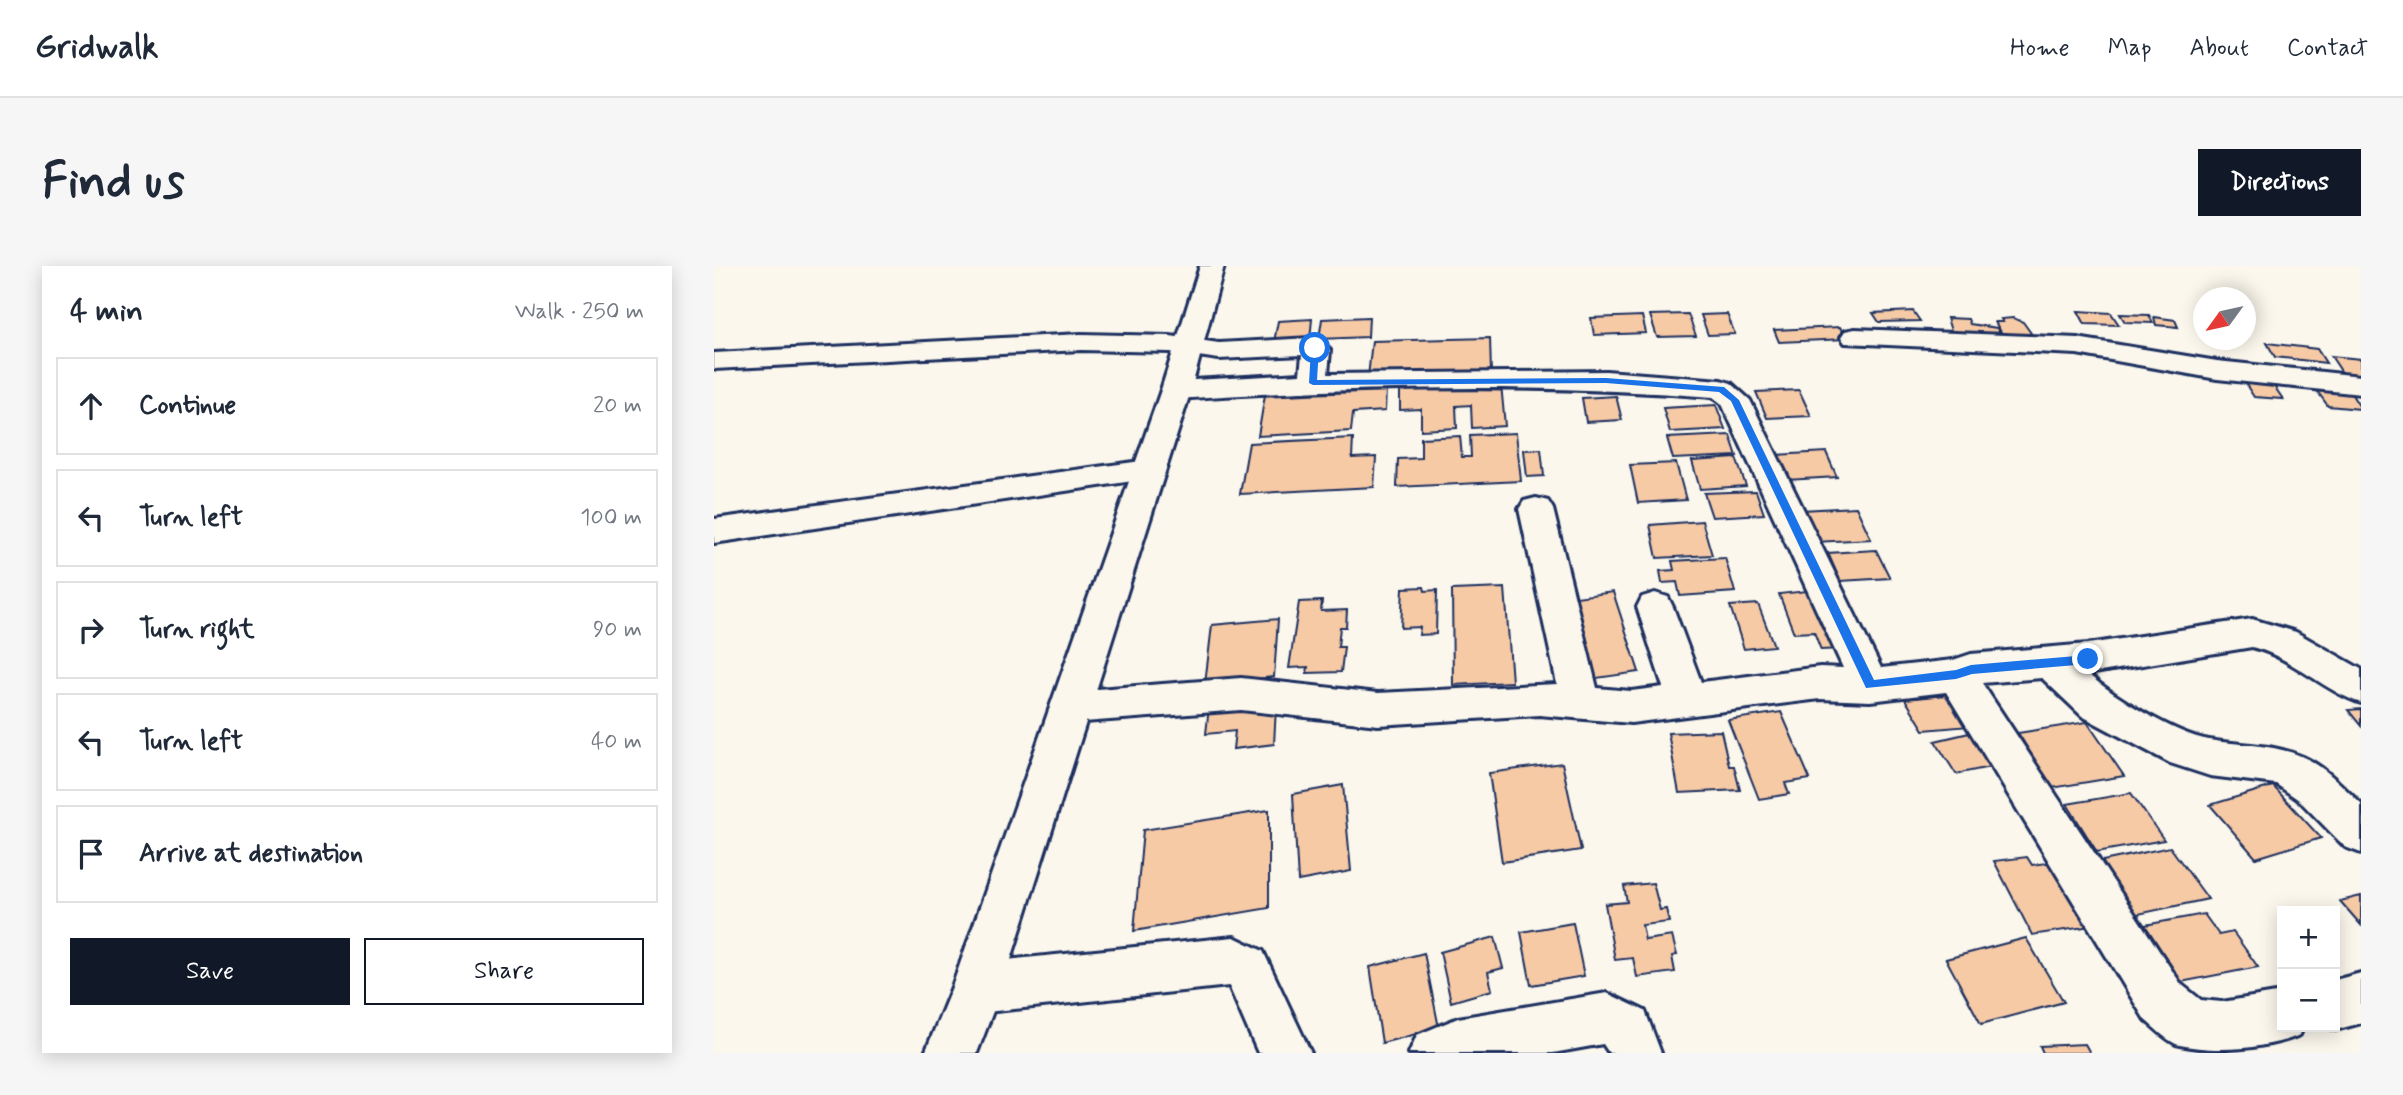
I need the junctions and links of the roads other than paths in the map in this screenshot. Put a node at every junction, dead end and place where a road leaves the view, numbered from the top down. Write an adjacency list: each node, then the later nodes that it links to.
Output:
1 (1212, 266): 3 (street)
2 (1855, 337): 6 (street)
3 (1190, 346): 4 (street); 5 (street); 7 (street)
4 (714, 361)
5 (1313, 383): 7 (street); 14 (street)
6 (2361, 386)
7 (1176, 390): 8 (street)
8 (1149, 470): 10 (street); 18 (street)
9 (1536, 509): 17 (street)
10 (714, 531)
11 (1655, 607): 16 (street)
12 (2050, 662): 13 (street); 15 (street); 19 (street)
13 (1956, 675): 14 (street); 23 (street)
14 (1870, 685): 16 (street)
15 (2361, 687)
16 (1688, 702): 17 (street)
17 (1581, 703): 18 (street)
18 (1070, 707): 20 (street)
19 (2361, 833)
20 (977, 988): 24 (street); 25 (street)
21 (2361, 998): 22 (street)
22 (2340, 1004)
23 (2277, 1018)
24 (951, 1053)
25 (1285, 1053)
26 (1435, 1053): 27 (street)
27 (1635, 1053)

